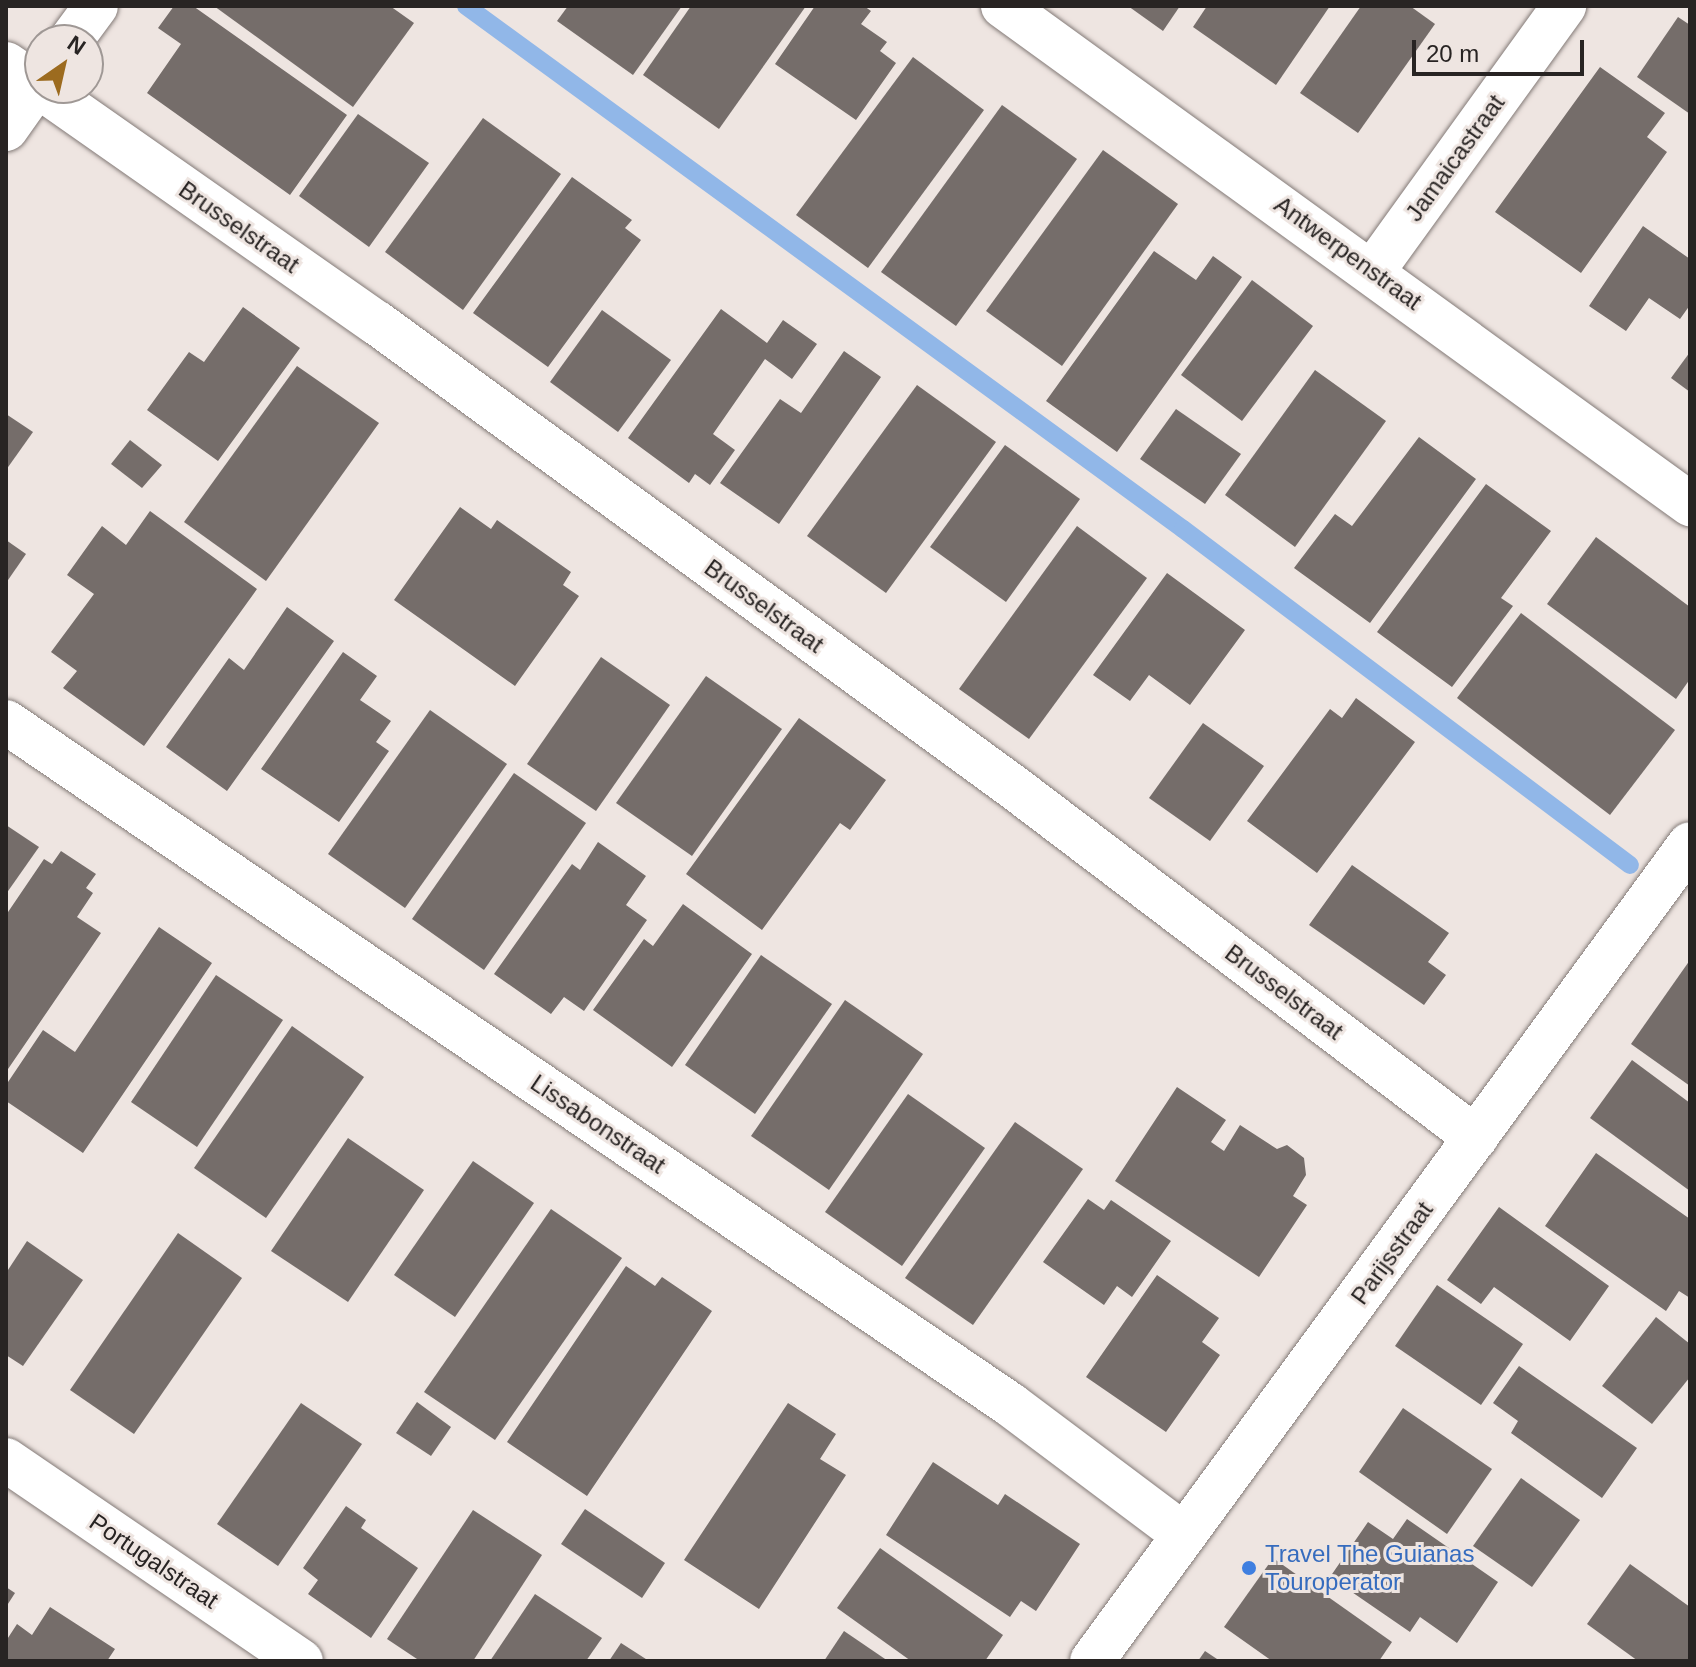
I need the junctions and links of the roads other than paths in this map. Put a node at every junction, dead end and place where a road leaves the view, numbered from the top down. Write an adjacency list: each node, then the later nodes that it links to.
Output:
1 (96, 6): 4 (street)
2 (1003, 6): 8 (street, Antwerpenstraat)
3 (1564, 6): 8 (street, Jamaicastraat)
4 (83, 24)
5 (24, 97): 7 (street)
6 (66, 104): 12 (street, Brusselstraat)
7 (6, 129)
8 (1373, 271): 9 (street, Antwerpenstraat)
9 (1690, 504)
10 (6, 722): 14 (street, Lissabonstraat)
11 (1690, 844): 12 (street, Parijsstraat)
12 (1476, 1138): 14 (street, Parijsstraat)
13 (6, 1460): 15 (street, Portugalstraat)
14 (1184, 1535): 16 (street, Parijsstraat)
15 (301, 1661)
16 (1092, 1661)

